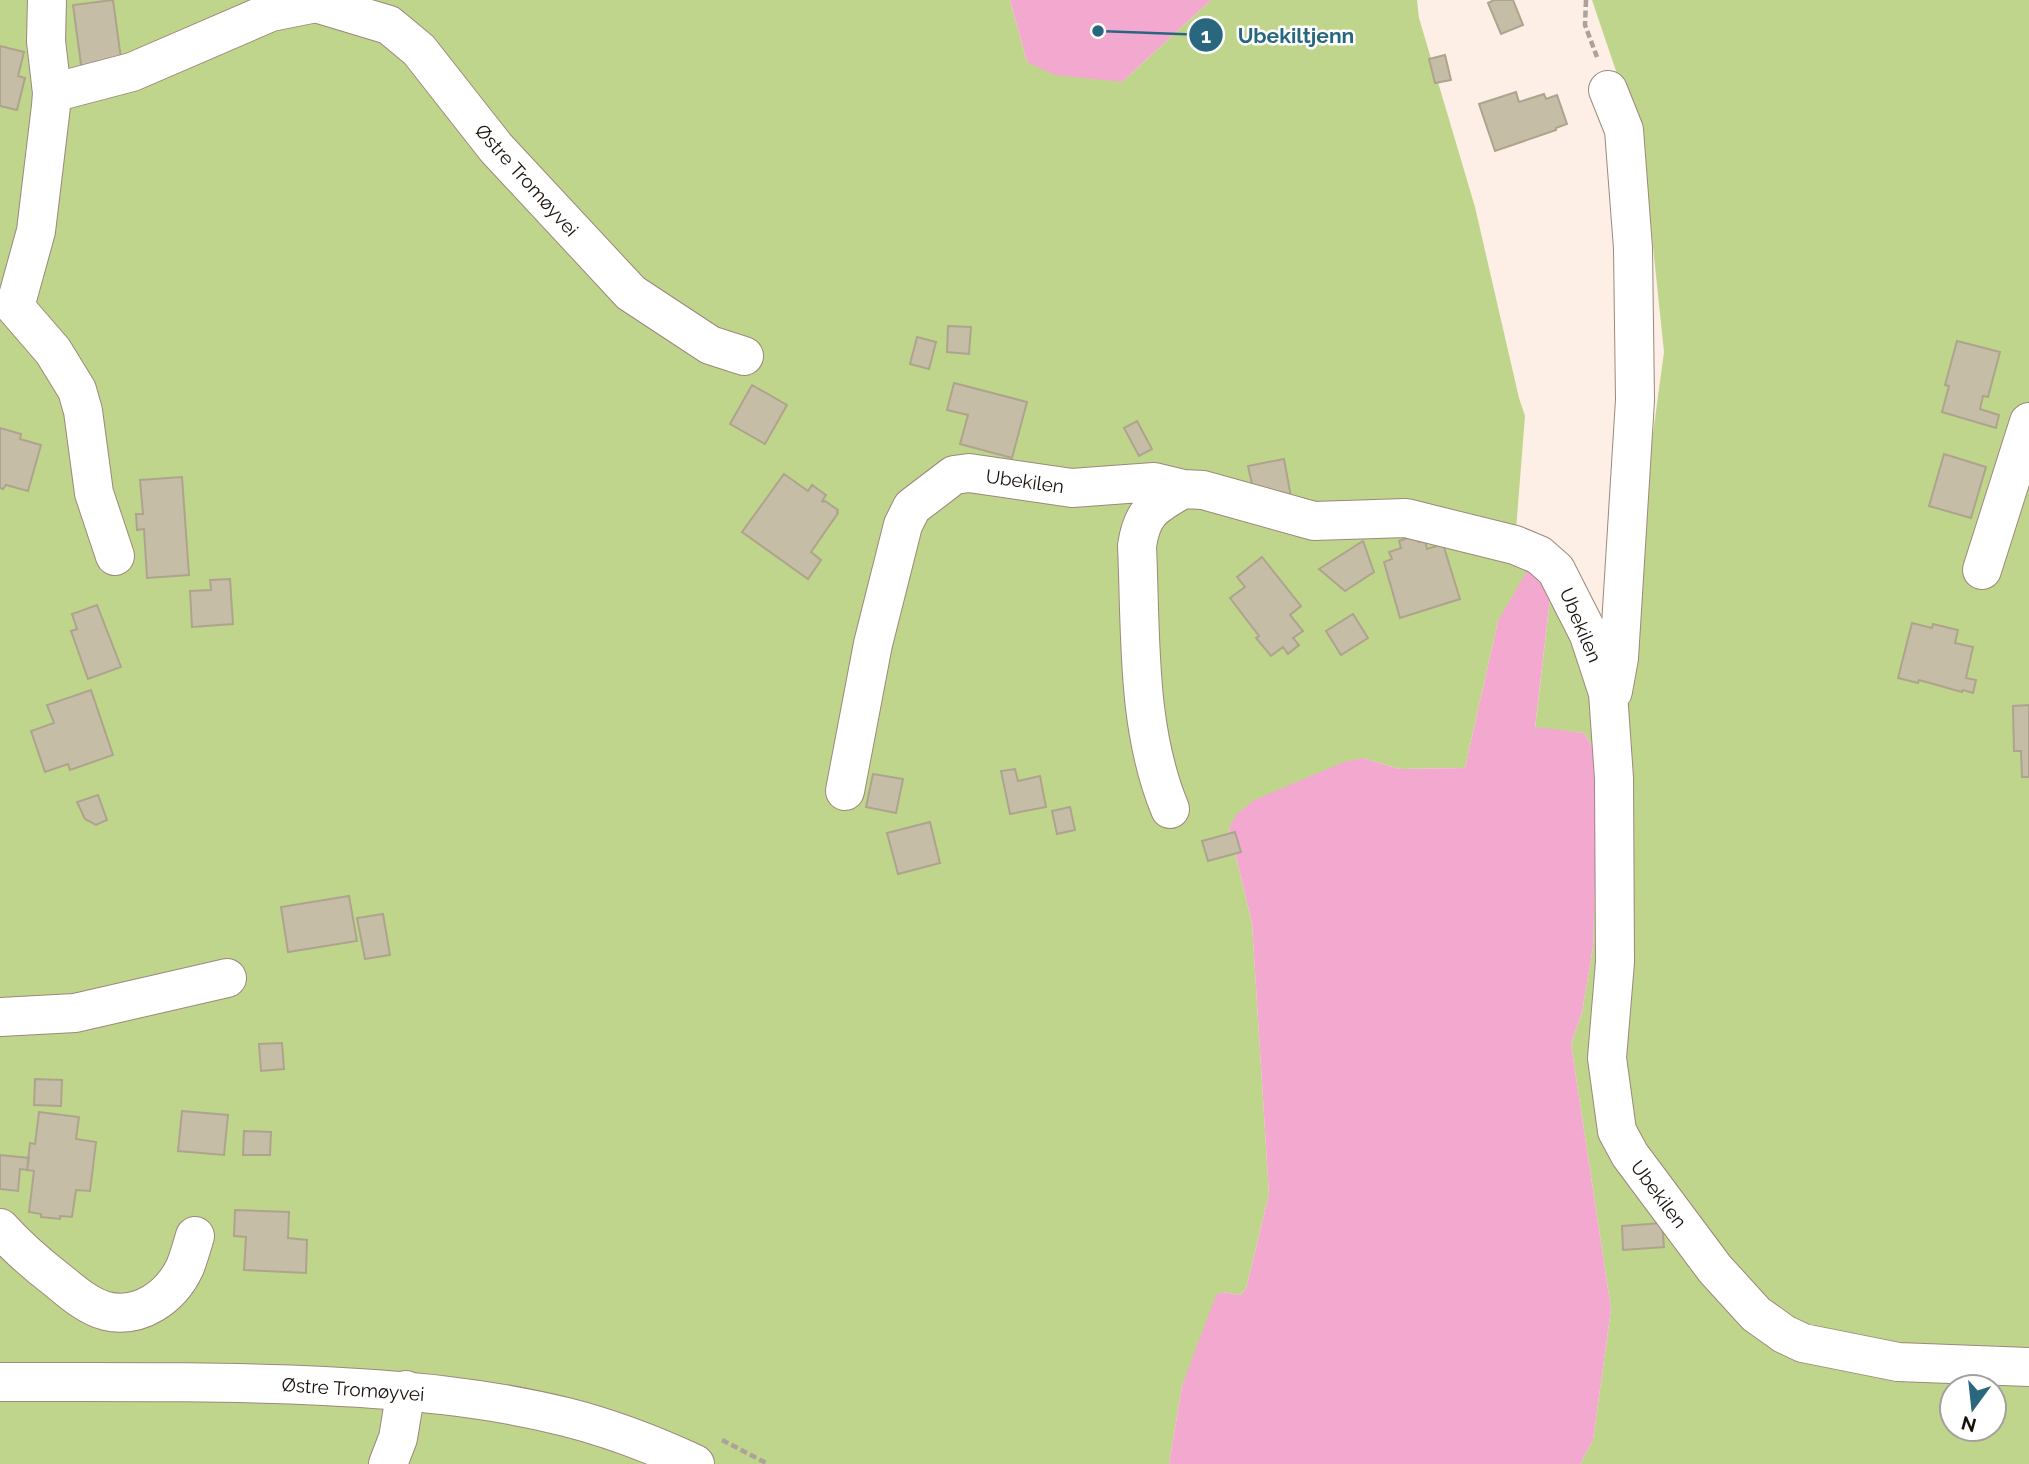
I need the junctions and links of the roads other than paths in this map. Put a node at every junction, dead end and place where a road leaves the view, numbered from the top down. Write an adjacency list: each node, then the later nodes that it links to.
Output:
1 (47, 0): 5 (street)
2 (392, 0): 3 (street, Østre Tromøyvei)
3 (316, 3): 5 (street, Østre Tromøyvei); 7 (street, Østre Tromøyvei)
4 (1608, 90): 12 (street)
5 (52, 93): 6 (street)
6 (7, 318): 10 (street)
7 (744, 356)
8 (2029, 422): 11 (street)
9 (1184, 489): 12 (street, Ubekilen); 13 (street, Ubekilen); 14 (street)
10 (115, 556)
11 (1982, 570)
12 (1608, 693): 19 (street, Ubekilen)
13 (845, 792)
14 (1170, 809)
15 (228, 978): 16 (street)
16 (0, 1017)
17 (0, 1228): 18 (street)
18 (195, 1236)
19 (2029, 1367)
20 (0, 1381): 21 (street, Østre Tromøyvei)
21 (406, 1390): 22 (street); 23 (street, Østre Tromøyvei)
22 (388, 1464)
23 (695, 1464)

